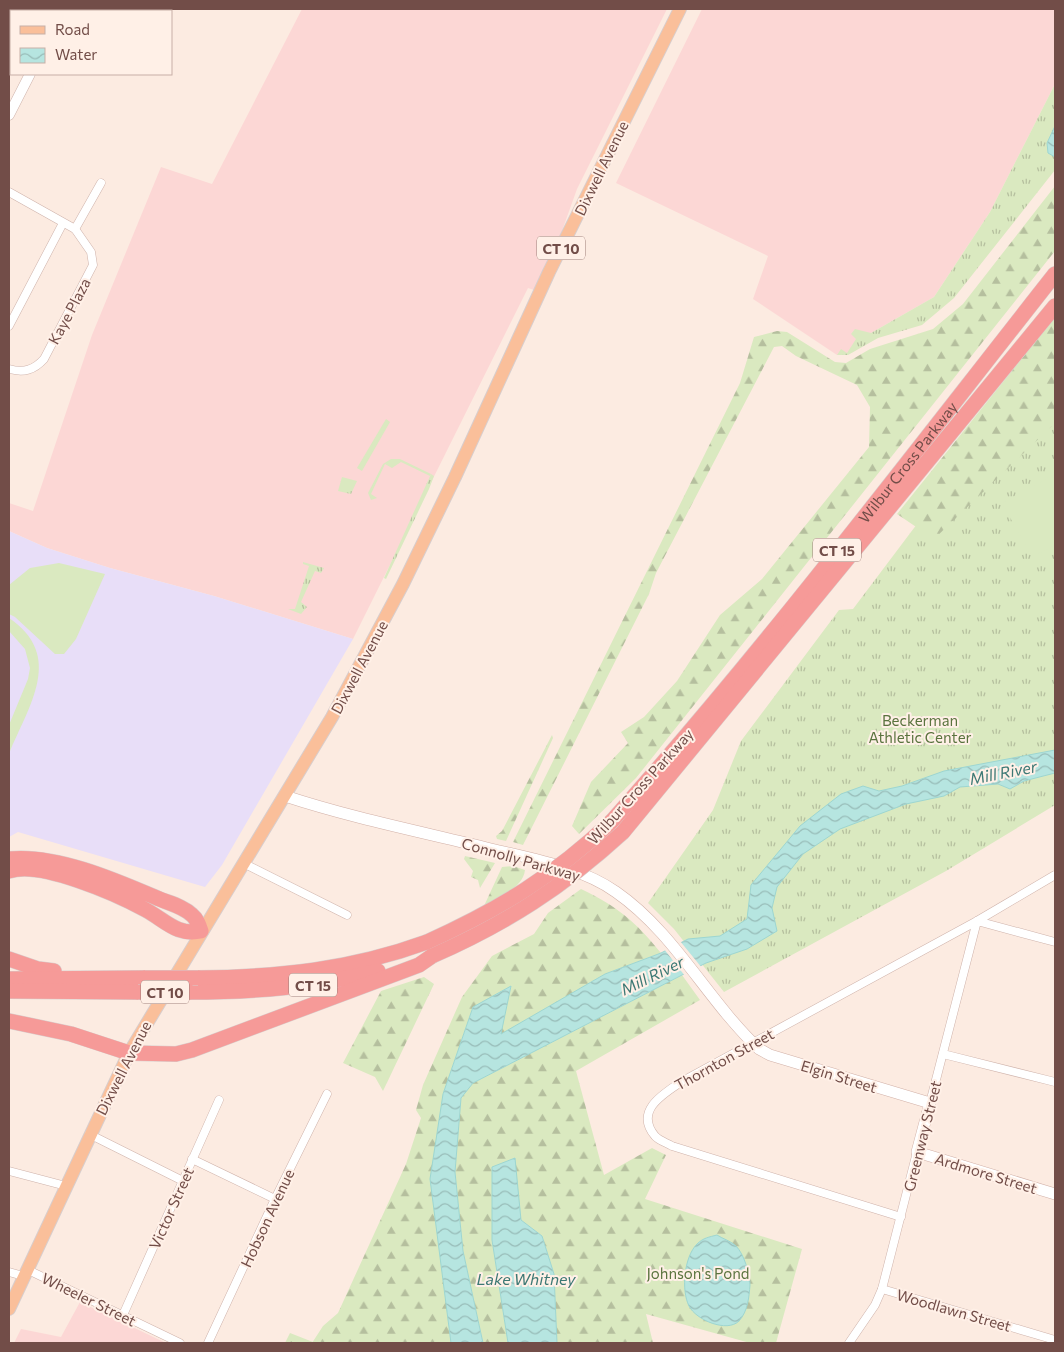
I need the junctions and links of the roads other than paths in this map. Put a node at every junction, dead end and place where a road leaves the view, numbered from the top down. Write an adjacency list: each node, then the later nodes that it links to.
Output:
1 (680, 9): 12 (main road, Dixwell Avenue / CT 10)
2 (29, 75): 3 (street)
3 (9, 115)
4 (101, 183): 7 (street)
5 (9, 192): 6 (street)
6 (63, 223): 7 (street); 10 (street)
7 (75, 229): 11 (street, Kaye Plaza)
8 (1055, 274): 21 (highway, Wilbur Cross Parkway / CT 15, bridge)
9 (1055, 306): 21 (highway, Wilbur Cross Parkway / CT 15, bridge)
10 (9, 326)
11 (9, 369)
12 (285, 796): 14 (main road, Dixwell Avenue / CT 10); 27 (main road, Connolly Parkway)
13 (9, 859): 19 (highway)
14 (243, 864): 17 (street); 19 (main road, Dixwell Avenue / CT 10)
15 (9, 871): 19 (highway)
16 (1055, 875): 18 (street, Thornton Street)
17 (348, 915)
18 (977, 921): 20 (street); 27 (street, Thornton Street); 29 (street, Greenway Street)
19 (201, 931): 28 (main road, Dixwell Avenue / CT 10)
20 (1055, 942)
21 (430, 949): 23 (highway, Wilbur Cross Parkway / CT 15, bridge); 25 (highway, Wilbur Cross Parkway / CT 15, bridge); 28 (highway)
22 (9, 959): 23 (highway)
23 (112, 978): 24 (highway, Wilbur Cross Parkway / CT 15)
24 (9, 979)
25 (9, 991)
26 (9, 1021): 28 (highway)
27 (752, 1043): 33 (main road, Elgin Street); 42 (street, Thornton Street)
28 (129, 1053): 34 (main road, Dixwell Avenue / CT 10)
29 (944, 1054): 30 (street); 33 (street, Greenway Street)
30 (1055, 1082)
31 (327, 1094): 41 (street, Hobson Avenue)
32 (219, 1100): 36 (street, Victor Street)
33 (930, 1103): 35 (main road, Greenway Street)
34 (89, 1134): 38 (street); 39 (main road, Dixwell Avenue / CT 10)
35 (917, 1152): 40 (main road, Ardmore Street); 42 (street, Greenway Street)
36 (192, 1159): 38 (street, Victor Street); 41 (street)
37 (9, 1172): 39 (street)
38 (183, 1181): 47 (street, Victor Street)
39 (66, 1186): 44 (main road, Dixwell Avenue / CT 10)
40 (1055, 1194)
41 (275, 1199): 50 (street, Hobson Avenue)
42 (901, 1216): 45 (street, Greenway Street)
43 (9, 1272): 44 (street, Wheeler Street)
44 (24, 1272): 46 (main road, Dixwell Avenue / CT 10); 47 (street, Wheeler Street)
45 (882, 1289): 48 (street, Woodlawn Street); 51 (street, Greenway Street)
46 (9, 1309)
47 (122, 1315): 49 (street, Wheeler Street)
48 (1055, 1340)
49 (180, 1343)
50 (208, 1343)
51 (850, 1343)

